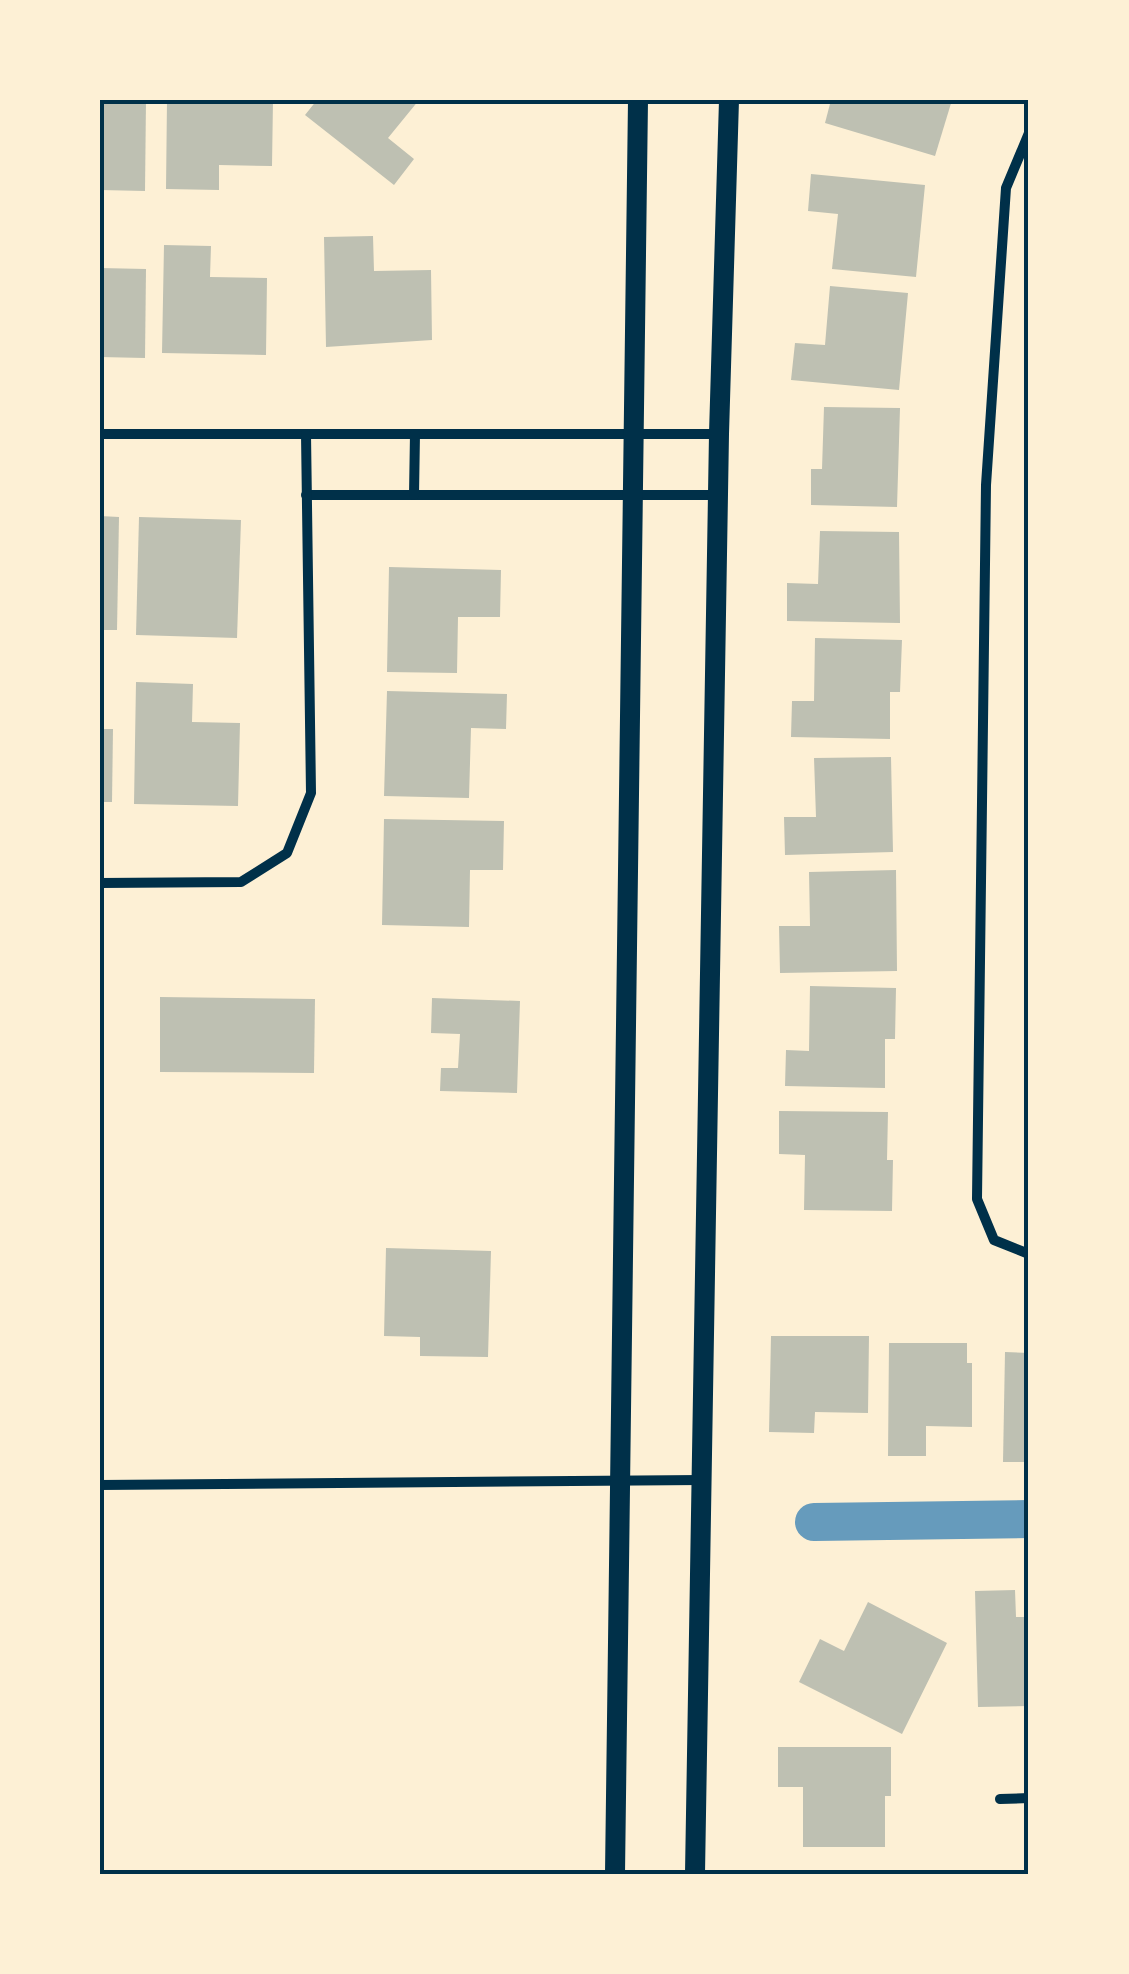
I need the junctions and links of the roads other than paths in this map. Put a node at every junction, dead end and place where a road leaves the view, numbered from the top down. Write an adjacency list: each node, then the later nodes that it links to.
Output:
1 (638, 100): 7 (main road)
2 (729, 100): 8 (main road)
3 (1029, 133): 14 (street)
4 (100, 434): 5 (street)
5 (306, 434): 6 (street); 9 (street)
6 (415, 434): 7 (street); 10 (street)
7 (635, 434): 8 (street); 11 (main road)
8 (719, 434): 12 (main road)
9 (306, 495): 10 (street); 13 (street)
10 (414, 495): 11 (street)
11 (634, 495): 12 (street); 16 (main road)
12 (718, 495): 15 (main road)
13 (100, 883)
14 (1029, 1254)
15 (702, 1480): 16 (street); 21 (main road)
16 (622, 1482): 17 (street); 20 (main road)
17 (100, 1485)
18 (1029, 1798): 19 (street)
19 (1000, 1799)
20 (614, 1874)
21 (695, 1874)

